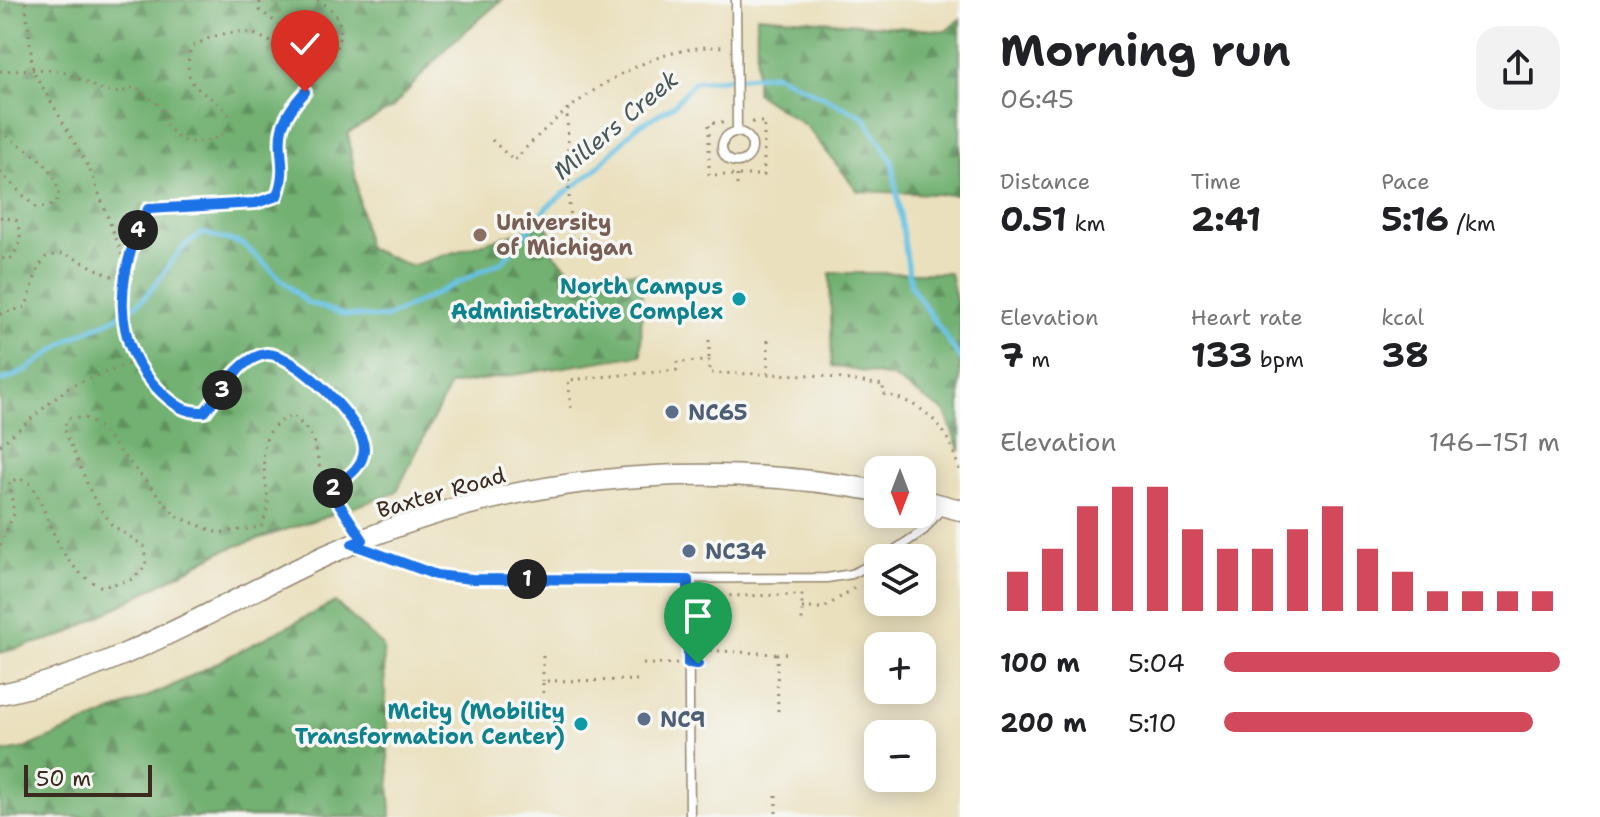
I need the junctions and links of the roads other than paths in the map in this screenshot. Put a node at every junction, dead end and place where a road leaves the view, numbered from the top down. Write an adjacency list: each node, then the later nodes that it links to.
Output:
1 (736, 0): 2 (lane)
2 (737, 132)
3 (864, 489): 5 (street, Baxter Road)
4 (952, 508): 6 (lane)
5 (357, 542): 8 (lane); 9 (street, Baxter Road)
6 (904, 544)
7 (864, 568): 8 (lane)
8 (688, 580): 10 (lane)
9 (0, 694)
10 (690, 817)

